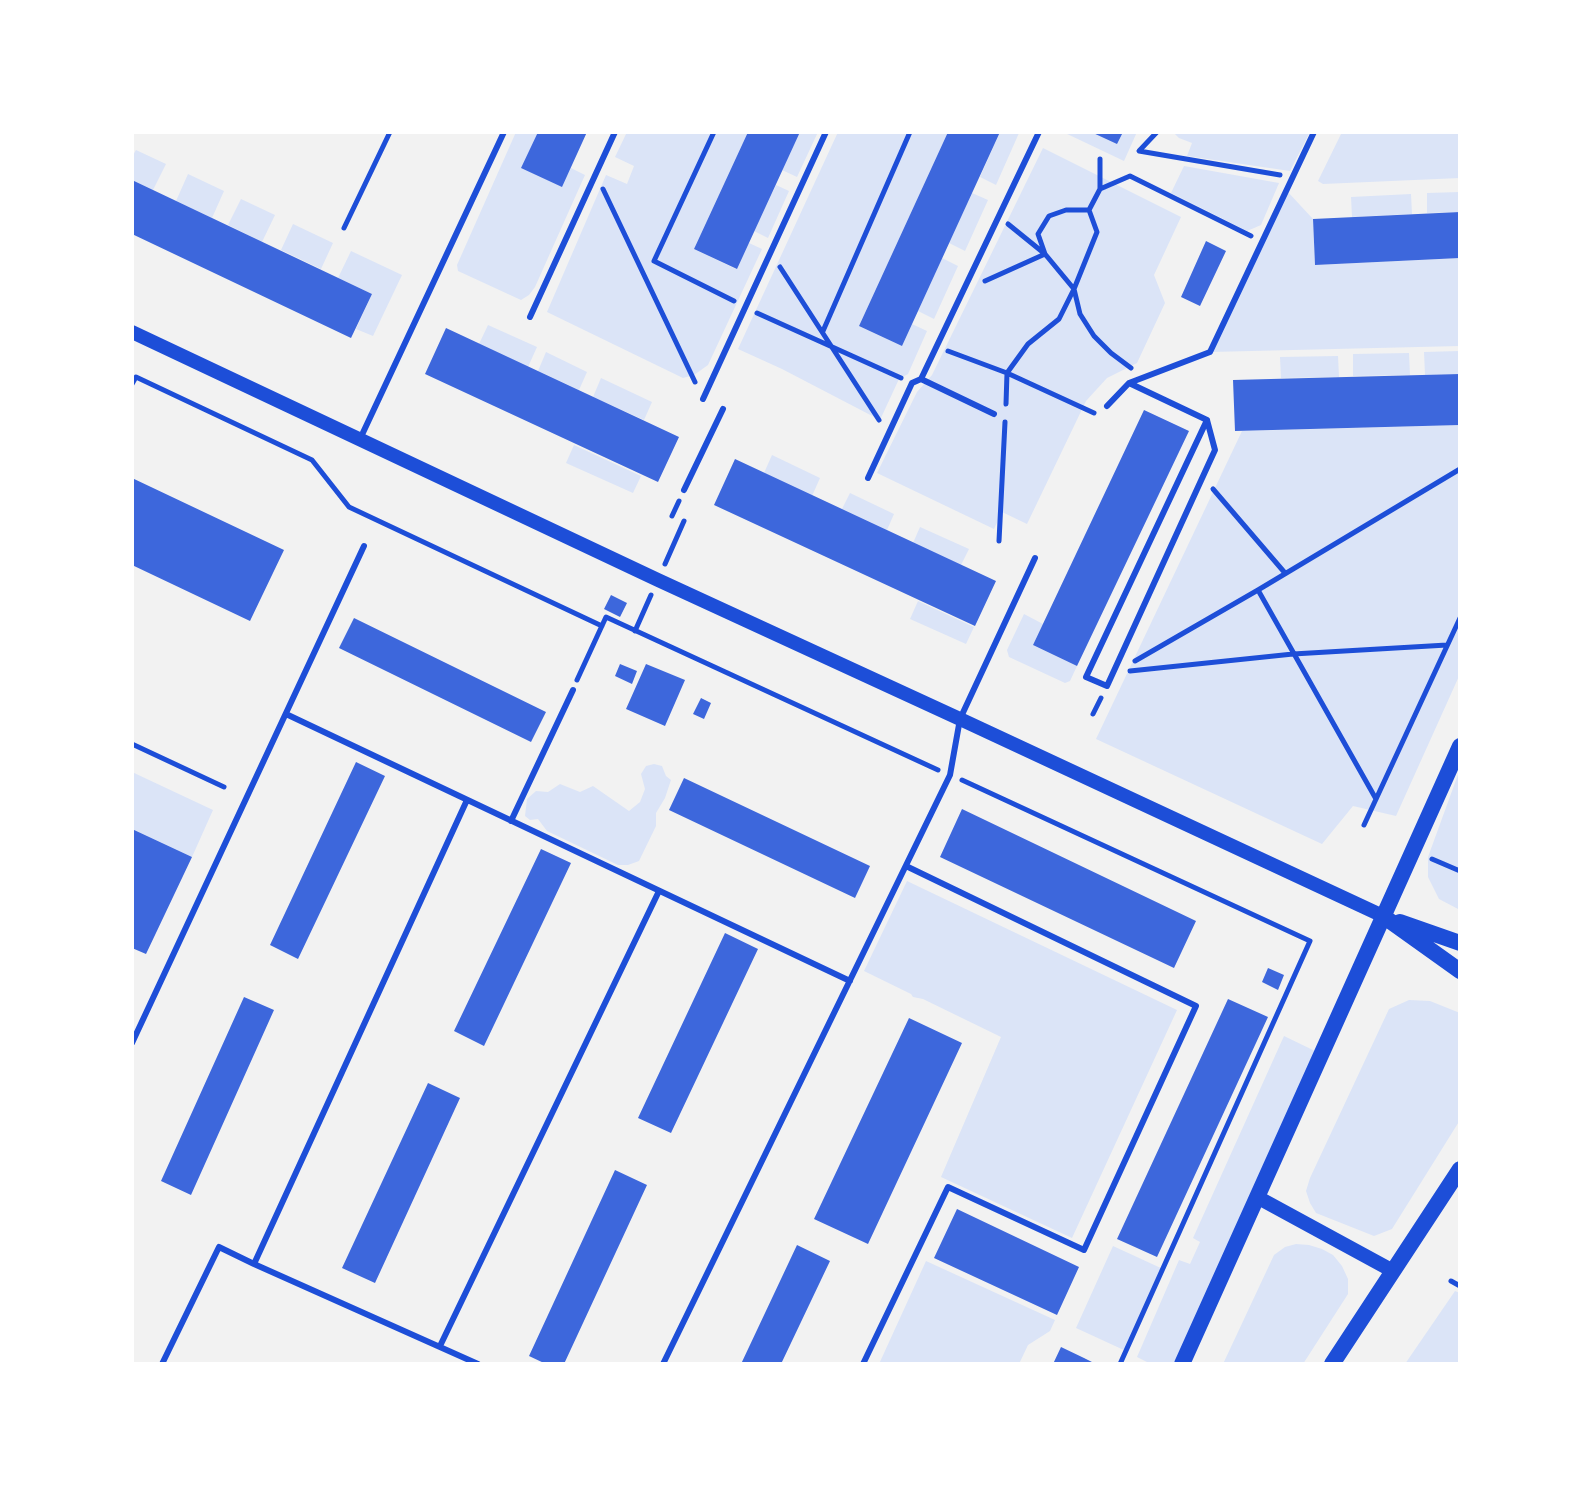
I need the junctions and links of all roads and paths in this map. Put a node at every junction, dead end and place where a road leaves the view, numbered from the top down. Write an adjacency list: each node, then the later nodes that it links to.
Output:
1 (390, 132): 16 (path)
2 (504, 132): 41 (lane)
3 (615, 132): 11 (lane)
4 (714, 132): 22 (path)
5 (826, 132): 18 (lane)
6 (910, 132): 24 (path)
7 (1039, 132): 15 (lane)
8 (1157, 132): 12 (path)
9 (1314, 132): 12 (lane)
10 (1100, 159): 13 (path)
11 (596, 174): 23 (lane); 34 (path)
12 (1293, 177): 17 (lane)
13 (1100, 189): 14 (path); 17 (path)
14 (1089, 210): 19 (path); 20 (path)
15 (998, 216): 19 (path); 21 (lane)
16 (344, 228)
17 (1262, 242): 29 (lane)
18 (770, 252): 22 (lane); 24 (path)
19 (1045, 254): 20 (path); 21 (path)
20 (1074, 289): 28 (path); 29 (path)
21 (963, 291): 26 (lane)
22 (745, 307): 27 (path); 34 (lane)
23 (530, 317)
24 (823, 331): 27 (path)
25 (132, 332): 41 (street)
26 (936, 346): 28 (path); 30 (lane)
27 (833, 348): 31 (path); 40 (path)
28 (1007, 373): 38 (path); 46 (path)
29 (1143, 377): 32 (lane)
30 (921, 379): 31 (lane); 37 (lane)
31 (912, 383): 40 (lane)
32 (1129, 383): 35 (lane); 39 (lane)
33 (132, 384): 52 (path)
34 (703, 399)
35 (1107, 406)
36 (723, 409): 45 (lane)
37 (994, 414)
38 (1102, 416)
39 (1207, 420): 43 (lane); 55 (lane)
40 (888, 434): 44 (lane)
41 (360, 439): 58 (street)
42 (1460, 469): 49 (path)
43 (1203, 477): 49 (path); 55 (lane)
44 (868, 478)
45 (684, 490)
46 (999, 541)
47 (364, 546): 57 (lane)
48 (1035, 558): 58 (lane)
49 (1285, 573): 50 (path)
50 (1258, 590): 54 (path); 55 (path)
51 (1460, 618): 53 (path)
52 (602, 626): 56 (path); 61 (path)
53 (1447, 645): 54 (path); 63 (path)
54 (1293, 654): 55 (path); 63 (path)
55 (1113, 673)
56 (573, 690): 65 (lane)
57 (286, 714): 64 (lane); 75 (lane)
58 (960, 719): 61 (lane); 71 (street)
59 (132, 744): 62 (path)
60 (1460, 746): 71 (main road)
61 (950, 775): 68 (lane); 87 (path)
62 (224, 787)
63 (1376, 799): 66 (path)
64 (467, 800): 65 (lane); 78 (lane)
65 (511, 821): 70 (lane)
66 (1364, 825)
67 (1432, 859): 69 (path)
68 (906, 866): 74 (lane); 86 (lane)
69 (1460, 871)
70 (659, 891): 74 (lane); 82 (lane)
71 (1383, 916): 72 (main road); 73 (main road); 77 (main road)
72 (1460, 943)
73 (1460, 971)
74 (850, 981): 85 (lane)
75 (132, 1043)
76 (1460, 1169): 79 (main road)
77 (1257, 1197): 79 (street); 88 (main road)
78 (254, 1264): 82 (lane); 83 (lane)
79 (1393, 1271): 89 (main road)
80 (1451, 1281): 81 (path)
81 (1460, 1286)
82 (440, 1346): 84 (lane)
83 (162, 1364)
84 (478, 1364)
85 (663, 1364)
86 (863, 1364)
87 (1120, 1364)
88 (1182, 1364)
89 (1332, 1364)

